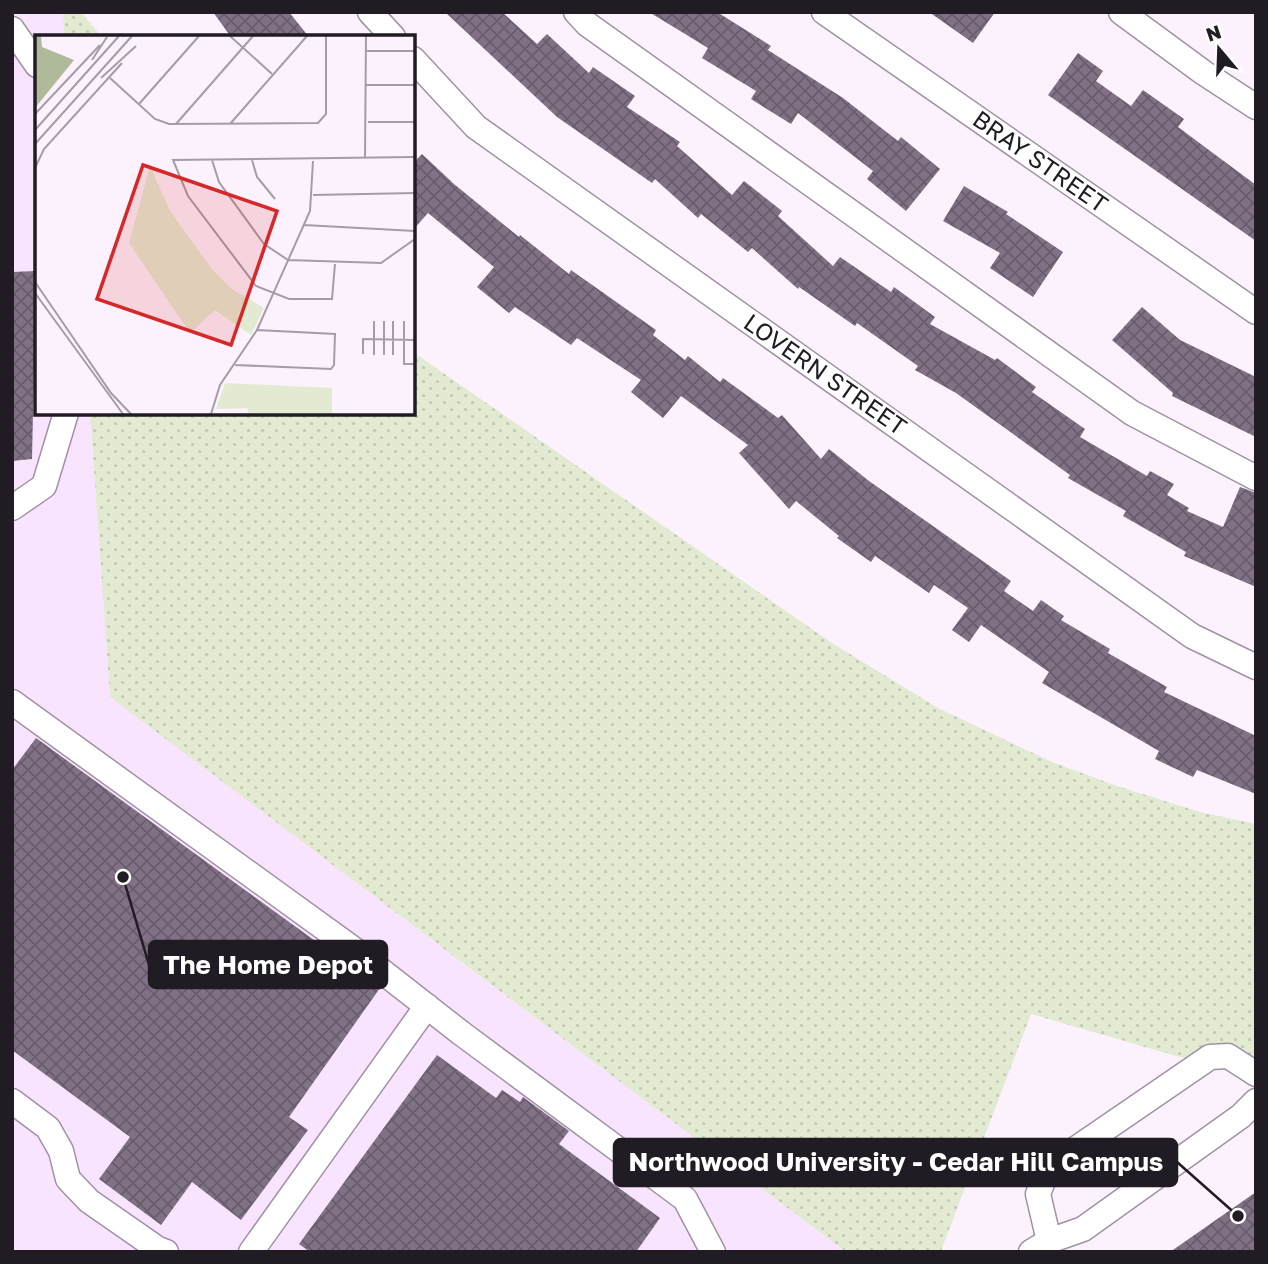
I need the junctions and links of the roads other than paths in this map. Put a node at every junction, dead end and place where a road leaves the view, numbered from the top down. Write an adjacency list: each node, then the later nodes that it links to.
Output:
1 (370, 12): 6 (street)
2 (576, 12): 12 (street)
3 (824, 12): 10 (street, BRAY STREET)
4 (1121, 12): 9 (street)
5 (12, 29): 8 (street)
6 (391, 35)
7 (415, 61): 14 (street, LOVERN STREET)
8 (35, 62)
9 (1256, 107)
10 (1256, 312)
11 (65, 415): 13 (street)
12 (1256, 478)
13 (12, 508)
14 (1256, 667)
15 (12, 702): 16 (street)
16 (427, 1006): 22 (street); 23 (street)
17 (1256, 1074): 20 (street)
18 (12, 1101): 21 (street)
19 (1256, 1101): 20 (street)
20 (1040, 1246)
21 (166, 1252)
22 (251, 1252)
23 (713, 1252)

